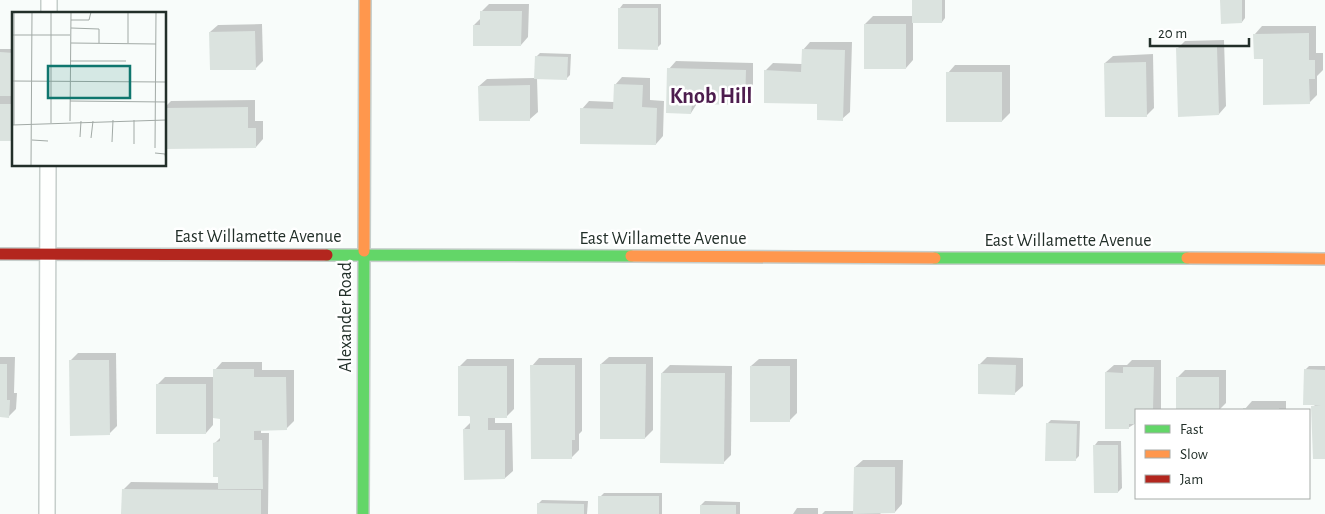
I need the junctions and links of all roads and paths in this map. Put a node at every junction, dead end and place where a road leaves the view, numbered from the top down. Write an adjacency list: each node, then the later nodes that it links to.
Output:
1 (365, 0): 5 (street, Alexander Road)
2 (48, 166): 4 (lane)
3 (0, 254): 4 (street, East Willamette Avenue)
4 (48, 254): 5 (street, East Willamette Avenue); 7 (lane)
5 (364, 255): 6 (street, East Willamette Avenue); 8 (street, Alexander Road)
6 (1325, 259)
7 (47, 514)
8 (363, 514)

